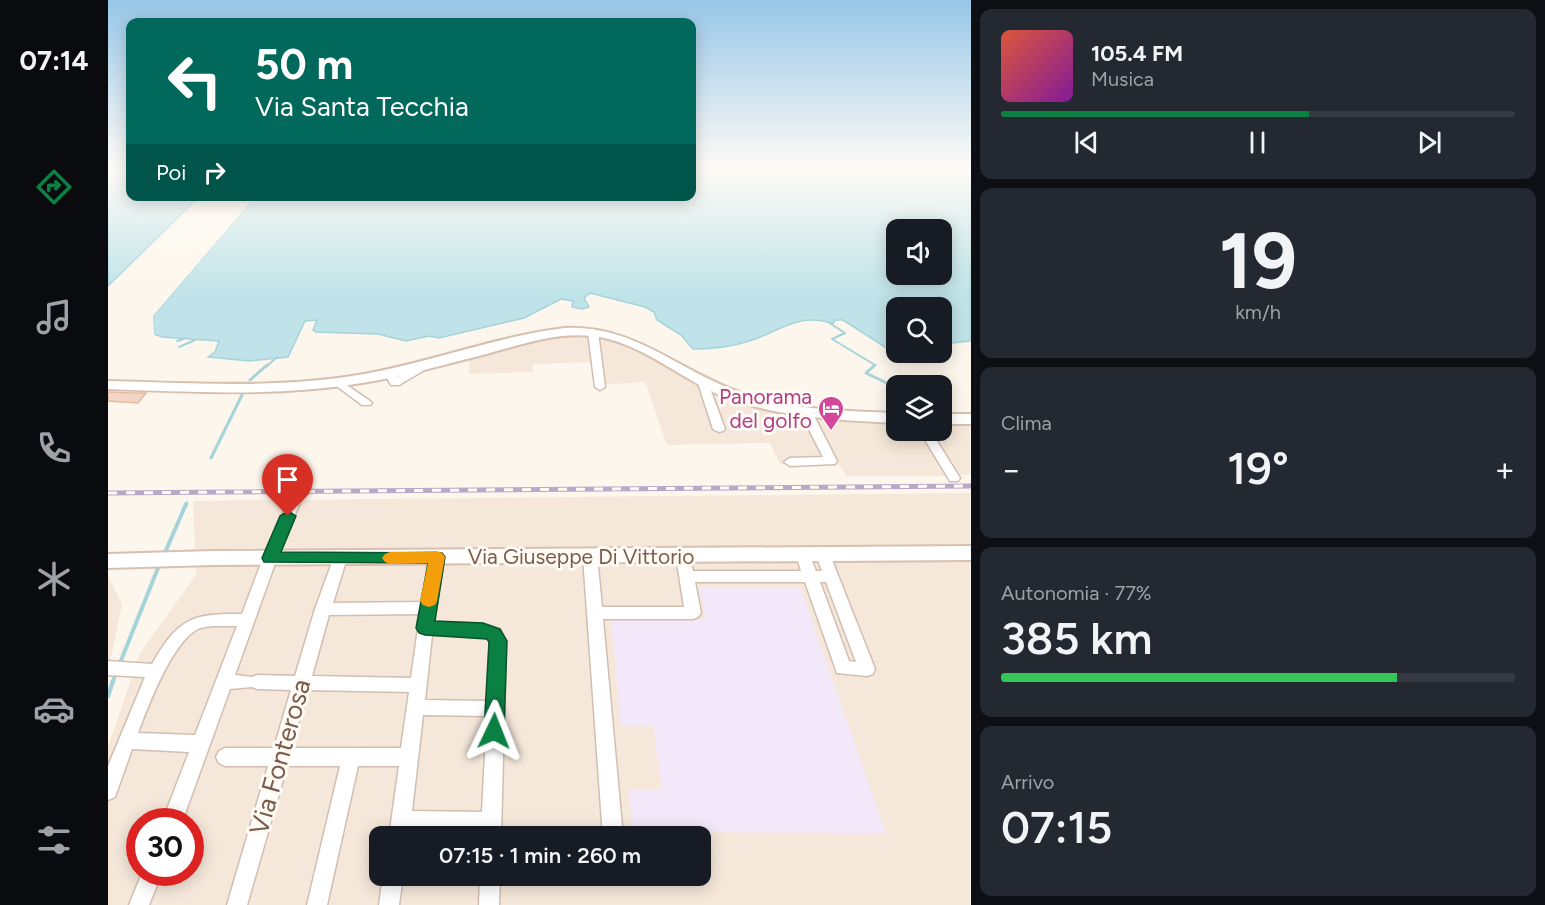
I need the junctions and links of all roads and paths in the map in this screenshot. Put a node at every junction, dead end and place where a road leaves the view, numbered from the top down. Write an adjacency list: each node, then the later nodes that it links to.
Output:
1 (593, 332): 2 (street); 3 (street); 5 (street)
2 (338, 382): 4 (street); 6 (street)
3 (703, 383): 7 (street); 11 (street)
4 (108, 386)
5 (600, 387)
6 (366, 403)
7 (807, 414): 8 (street); 13 (street)
8 (886, 418)
9 (952, 419): 10 (street)
10 (970, 419)
11 (719, 429)
12 (931, 441): 14 (street)
13 (790, 462)
14 (954, 478)
15 (297, 495): 22 (street)
16 (970, 553): 18 (street, Via Giuseppe Di Vittorio)
17 (803, 555): 18 (street, Via Giuseppe Di Vittorio); 20 (street, Via Giuseppe Di Vittorio); 25 (street)
18 (823, 555): 26 (street)
19 (590, 556): 20 (street, Via Giuseppe Di Vittorio); 21 (street, Via Giuseppe Di Vittorio); 30 (street)
20 (683, 556): 27 (street)
21 (437, 557): 23 (street, Via Giuseppe Di Vittorio); 28 (street)
22 (270, 558): 23 (street, Via Giuseppe Di Vittorio); 24 (street, Via Giuseppe Di Vittorio); 31 (street)
23 (340, 558): 29 (street, Via Fonterosa)
24 (108, 561)
25 (810, 576): 26 (street, Via Giuseppe Di Vittorio); 26 (street); 27 (street, Via Giuseppe Di Vittorio)
26 (831, 576)
27 (687, 577): 30 (street)
28 (428, 608): 29 (street); 32 (street)
29 (323, 609): 36 (street, Via Fonterosa)
30 (596, 613): 50 (street)
31 (247, 620): 34 (street); 35 (street)
32 (425, 628): 37 (street); 39 (street)
33 (108, 668): 34 (street)
34 (157, 671): 40 (street)
35 (225, 682): 36 (street); 41 (street)
36 (302, 683): 37 (street); 43 (street, Via Fonterosa)
37 (417, 685): 38 (street)
38 (414, 707): 39 (street); 45 (street)
39 (494, 709): 49 (street)
40 (127, 741): 41 (street); 46 (street)
41 (202, 744): 47 (street)
42 (225, 757): 43 (street)
43 (281, 757): 44 (street); 55 (street, Via Fonterosa)
44 (351, 757): 45 (street); 56 (street)
45 (409, 757): 48 (street)
46 (108, 791)
47 (177, 808)
48 (400, 826)
49 (492, 826)
50 (612, 826)
51 (147, 886): 54 (street)
52 (392, 886): 57 (street)
53 (490, 886): 58 (street)
54 (140, 905)
55 (237, 905)
56 (317, 905)
57 (389, 905)
58 (489, 905)

